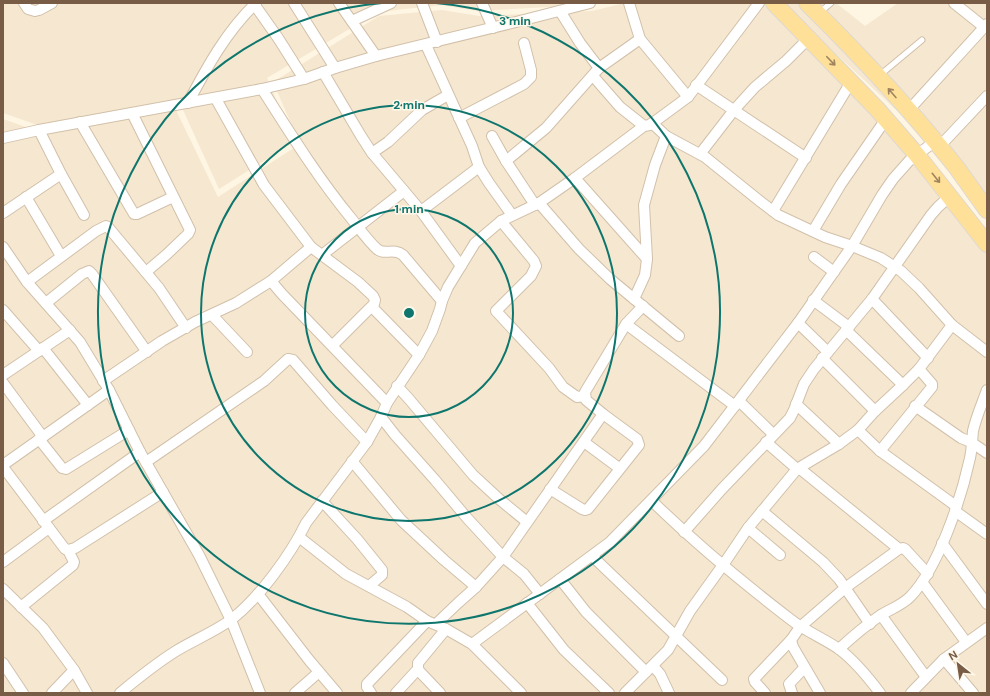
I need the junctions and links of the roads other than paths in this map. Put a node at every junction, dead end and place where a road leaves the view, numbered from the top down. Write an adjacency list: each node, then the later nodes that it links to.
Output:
1 (24, 3): 2 (street)
2 (52, 3)
3 (294, 3): 27 (street)
4 (339, 3): 17 (street)
5 (391, 3): 17 (street)
6 (422, 3): 23 (street)
7 (482, 3): 19 (street)
8 (590, 3): 16 (street)
9 (629, 3): 21 (street)
10 (759, 3): 33 (street)
11 (774, 3): 20 (main road)
12 (831, 3): 15 (lane)
13 (954, 3): 18 (street)
14 (255, 4): 31 (street); 39 (street)
15 (813, 8): 30 (main road)
16 (560, 11): 19 (street); 29 (street)
17 (352, 21): 26 (street)
18 (986, 25): 41 (street)
19 (492, 28): 23 (street)
20 (809, 38): 32 (main road, one-way to 32); 40 (street)
21 (640, 39): 29 (street); 37 (street)
22 (922, 40): 30 (lane)
23 (437, 42): 25 (street)
24 (524, 43): 43 (street)
25 (426, 45): 26 (street); 35 (street)
26 (376, 56): 27 (street)
27 (335, 68): 28 (street)
28 (323, 72): 31 (street); 52 (street)
29 (596, 72): 46 (street); 56 (street)
30 (878, 77): 41 (main road, one-way to 30)
31 (304, 78): 34 (street)
32 (851, 82): 44 (main road); 55 (street)
33 (696, 86): 37 (street); 40 (street)
34 (262, 89): 38 (street); 72 (street)
35 (448, 95): 43 (street); 52 (street)
36 (987, 96): 51 (street)
37 (688, 97): 46 (street)
38 (216, 98): 39 (street); 77 (street)
39 (188, 103): 42 (street)
40 (734, 110): 53 (street); 55 (street)
41 (908, 111): 51 (main road)
42 (132, 113): 45 (street); 63 (street)
43 (459, 118): 57 (street)
44 (886, 119): 54 (main road); 73 (street)
45 (80, 122): 47 (street); 63 (street)
46 (648, 124): 49 (street); 59 (street)
47 (38, 130): 50 (street); 58 (street)
48 (492, 136): 56 (street)
49 (666, 136): 53 (street); 81 (street)
50 (3, 138)
51 (937, 145): 54 (street); 65 (main road)
52 (372, 153): 60 (street)
53 (700, 154): 67 (street)
54 (917, 155): 61 (main road, one-way to 61); 75 (street)
55 (806, 158): 67 (street)
56 (506, 161): 64 (street)
57 (479, 166): 66 (street); 69 (street)
58 (61, 174): 62 (street); 70 (street)
59 (575, 178): 64 (street); 81 (street)
60 (404, 191): 66 (street); 72 (street)
61 (950, 196): 74 (main road); 83 (street)
62 (26, 197): 68 (street); 79 (street)
63 (173, 197): 84 (street)
64 (537, 204): 69 (street); 88 (street)
65 (987, 210)
66 (421, 211): 82 (street)
67 (773, 211): 73 (street)
68 (3, 213)
69 (512, 215): 71 (street)
70 (84, 216)
71 (501, 221): 82 (street); 118 (street)
72 (358, 226): 78 (street); 91 (street)
73 (813, 231): 75 (street)
74 (987, 244)
75 (852, 246): 83 (street); 85 (street)
76 (3, 247): 87 (street)
77 (311, 247): 78 (street); 86 (street)
78 (322, 255): 94 (street)
79 (61, 256): 84 (street); 87 (street)
80 (814, 257): 85 (street)
81 (647, 259): 88 (street)
82 (461, 266): 91 (street)
83 (895, 267): 89 (street); 99 (street)
84 (146, 272): 100 (street)
85 (834, 272): 90 (street)
86 (271, 280): 96 (street); 104 (street)
87 (27, 282): 92 (street)
88 (634, 299): 93 (street)
89 (872, 299): 101 (street); 111 (street)
90 (813, 300): 97 (street); 101 (street)
91 (442, 301): 109 (street)
92 (46, 303): 102 (street); 106 (street)
93 (643, 306): 98 (street); 103 (street)
94 (372, 307): 104 (street); 109 (street)
95 (3, 310): 105 (street)
96 (212, 314): 100 (street); 107 (street)
97 (798, 322): 110 (street); 121 (street)
98 (626, 324): 118 (street); 121 (street)
99 (952, 325): 108 (street); 111 (street)
100 (186, 328): 106 (street)
101 (847, 329): 110 (street); 115 (street)
102 (70, 330): 105 (street); 116 (street)
103 (679, 336)
104 (333, 345): 120 (street)
105 (41, 349): 113 (street); 123 (street)
106 (147, 352): 116 (street)
107 (247, 352)
108 (987, 352)
109 (419, 355): 117 (street)
110 (825, 355): 122 (street); 125 (street)
111 (928, 358): 112 (street)
112 (919, 369): 115 (street); 124 (street)
113 (3, 375)
114 (3, 383): 131 (street)
115 (903, 385): 125 (street)
116 (106, 386): 123 (street); 128 (street)
117 (397, 386): 120 (street); 151 (street)
118 (585, 396): 126 (street)
119 (986, 397): 135 (street)
120 (387, 404): 127 (street)
121 (737, 404): 130 (street); 147 (street)
122 (796, 404): 130 (street); 136 (street)
123 (88, 405): 131 (street)
124 (916, 406): 135 (street); 137 (street)
125 (875, 411): 129 (street)
126 (603, 414): 133 (street); 143 (street)
127 (381, 417): 132 (street); 162 (street)
128 (129, 430): 131 (street); 138 (street)
129 (858, 430): 136 (street); 137 (street)
130 (774, 434): 134 (street)
131 (41, 438): 142 (street)
132 (367, 442): 140 (street); 141 (street)
133 (584, 442): 143 (street); 145 (street)
134 (766, 442): 144 (street); 154 (street)
135 (971, 442): 139 (street); 149 (street)
136 (839, 444): 144 (street)
137 (880, 451): 149 (street)
138 (140, 452): 141 (street); 152 (street)
139 (987, 453)
140 (352, 461): 148 (street); 168 (street)
141 (146, 462): 146 (street)
142 (3, 466): 152 (street)
143 (619, 468): 145 (street)
144 (798, 469): 150 (street); 158 (street)
145 (550, 489): 151 (street)
146 (162, 492): 159 (street); 177 (street)
147 (652, 500): 154 (street); 161 (street)
148 (322, 501): 156 (street); 167 (street)
149 (956, 509): 155 (street); 157 (street)
150 (762, 511): 153 (street); 169 (street)
151 (527, 522): 162 (street)
152 (46, 525): 159 (street); 163 (street)
153 (748, 528): 160 (street); 164 (street)
154 (684, 532): 164 (street)
155 (987, 534)
156 (299, 537): 167 (street); 171 (street)
157 (942, 543): 165 (street); 174 (street)
158 (899, 549): 165 (street); 169 (street)
159 (68, 550): 175 (street)
160 (780, 555)
161 (592, 556): 166 (street); 183 (street)
162 (503, 557): 168 (street); 172 (street)
163 (3, 562)
164 (722, 564): 180 (street); 183 (street)
165 (925, 578): 176 (street); 185 (street)
166 (560, 579): 172 (street); 192 (street)
167 (369, 586): 178 (street)
168 (476, 587): 178 (street)
169 (845, 588): 179 (street); 180 (street)
170 (3, 589): 175 (street)
171 (258, 594): 177 (street); 194 (street)
172 (540, 594): 173 (street)
173 (527, 603): 186 (street); 208 (street)
174 (987, 604)
175 (21, 607): 193 (street)
176 (881, 615): 179 (street); 195 (street)
177 (231, 620): 197 (street); 202 (street)
178 (431, 623): 182 (street); 205 (street)
179 (870, 624): 187 (street)
180 (800, 628): 184 (street); 187 (street)
181 (987, 628): 185 (street)
182 (446, 629): 186 (street); 191 (street)
183 (676, 637): 192 (street); 196 (street)
184 (791, 640): 190 (street); 211 (street)
185 (966, 642): 188 (street)
186 (472, 644): 198 (street)
187 (839, 649): 214 (street)
188 (944, 659): 195 (street); 216 (street)
189 (3, 663): 199 (street)
190 (804, 668): 212 (street); 213 (street)
191 (418, 669): 206 (street); 207 (street)
192 (650, 669): 209 (street); 210 (street)
193 (74, 670): 200 (street); 201 (street)
194 (319, 672): 203 (street); 204 (street)
195 (926, 677): 215 (street)
196 (722, 680)
197 (256, 691)
198 (515, 691)
199 (23, 693)
200 (52, 693)
201 (87, 693)
202 (120, 693)
203 (295, 693)
204 (336, 693)
205 (371, 693)
206 (396, 693)
207 (440, 693)
208 (609, 693)
209 (624, 693)
210 (669, 693)
211 (765, 693)
212 (792, 693)
213 (820, 693)
214 (880, 693)
215 (912, 693)
216 (973, 693)

